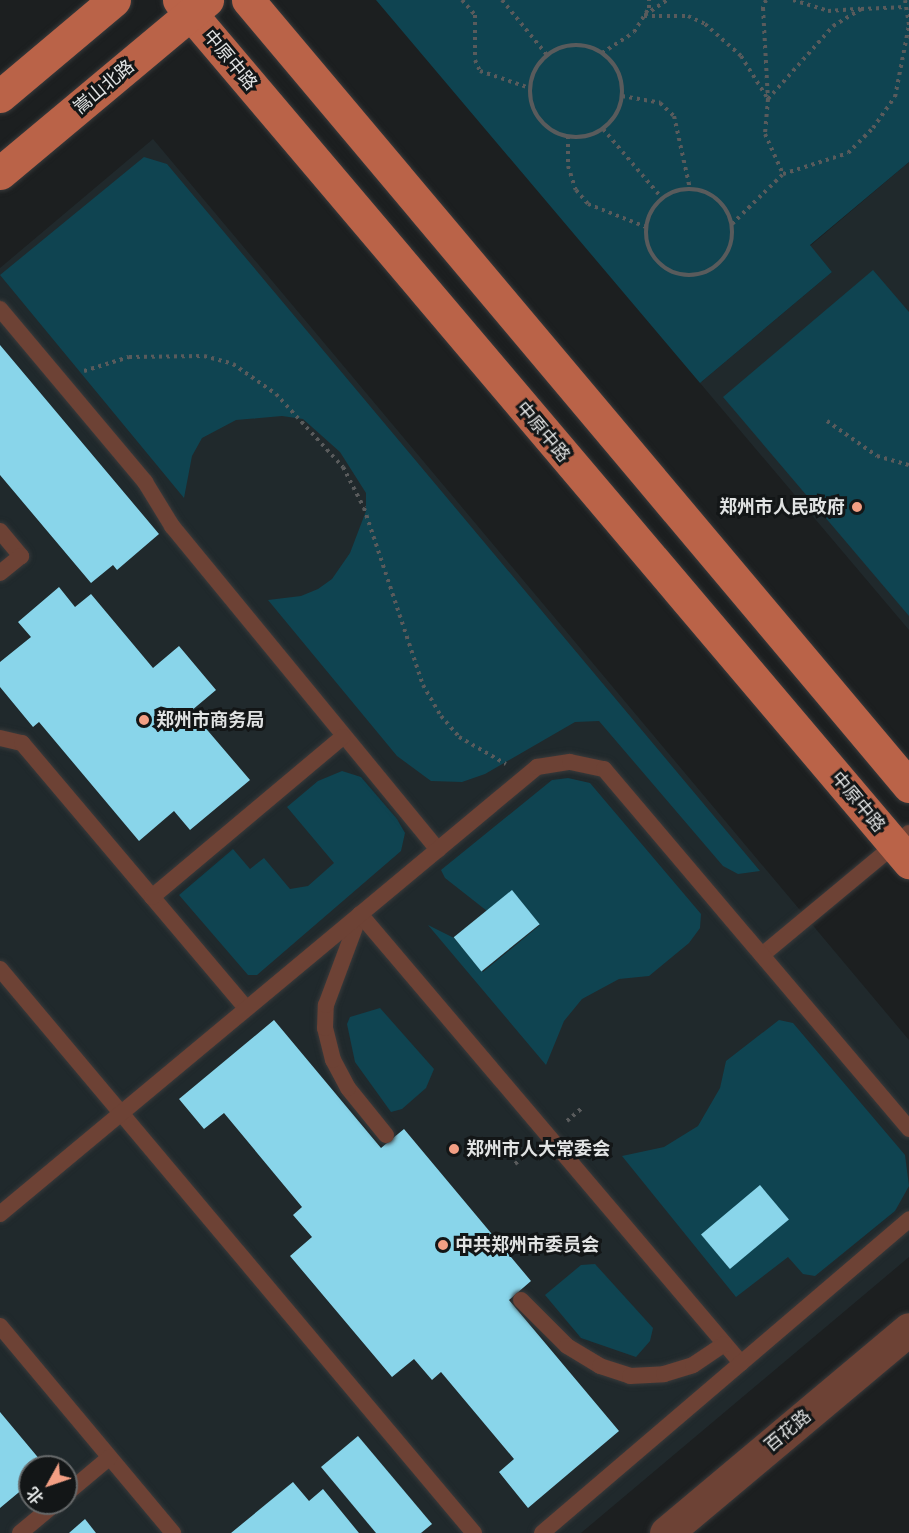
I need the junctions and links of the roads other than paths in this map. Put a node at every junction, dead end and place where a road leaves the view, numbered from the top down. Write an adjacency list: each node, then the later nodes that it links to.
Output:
1 (114, 0): 4 (main road)
2 (248, 0): 11 (main road)
3 (192, 5): 5 (main road, 嵩山北路); 12 (main road, 中原中路)
4 (0, 96)
5 (0, 173)
6 (0, 309): 9 (lane)
7 (0, 531): 8 (lane)
8 (0, 573)
9 (343, 737): 13 (lane); 14 (lane)
10 (0, 738): 14 (lane)
11 (909, 786)
12 (904, 847): 16 (lane)
13 (438, 850): 15 (lane); 16 (lane)
14 (152, 897): 18 (lane)
15 (360, 914): 18 (lane); 21 (lane); 27 (lane)
16 (762, 955): 20 (lane)
17 (0, 969): 19 (lane)
18 (246, 1008): 19 (lane)
19 (121, 1113): 22 (lane); 34 (lane)
20 (909, 1130)
21 (386, 1135)
22 (0, 1214)
23 (909, 1219): 28 (lane)
24 (521, 1300): 27 (lane)
25 (0, 1326): 29 (lane)
26 (909, 1329): 36 (street, 百花路)
27 (724, 1344): 28 (lane)
28 (741, 1363): 35 (lane)
29 (110, 1457): 30 (lane); 33 (lane)
30 (78, 1484)
31 (42, 1515): 32 (lane)
32 (20, 1533)
33 (174, 1533)
34 (474, 1533)
35 (542, 1533)
36 (666, 1533)

